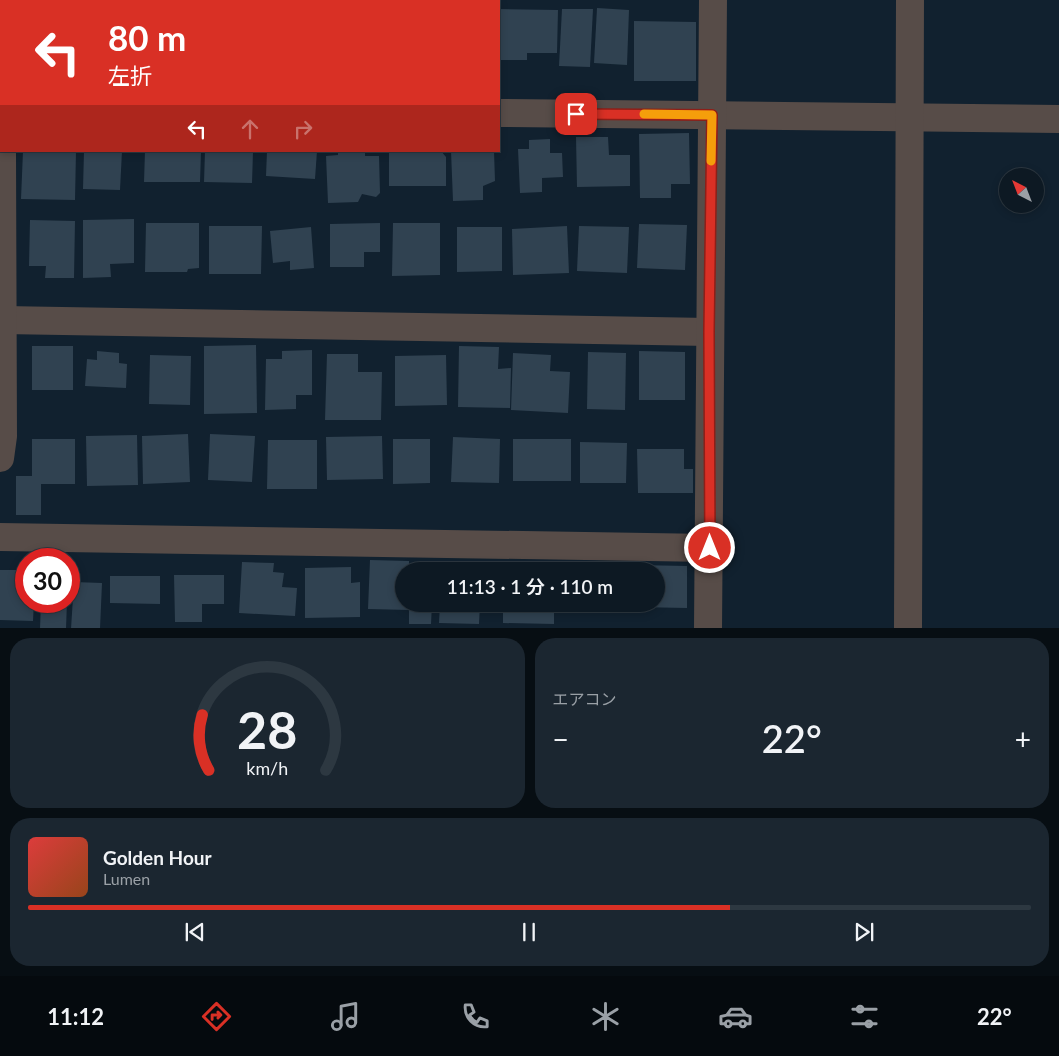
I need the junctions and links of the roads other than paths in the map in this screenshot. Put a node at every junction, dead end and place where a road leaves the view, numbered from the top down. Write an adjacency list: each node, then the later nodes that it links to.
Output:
1 (713, 0): 4 (street)
2 (910, 0): 5 (street)
3 (500, 113): 4 (street)
4 (712, 115): 5 (street); 9 (street)
5 (910, 116): 6 (street); 14 (street)
6 (1059, 119)
7 (2, 152): 8 (street)
8 (3, 320): 9 (street); 10 (street)
9 (709, 332): 12 (street)
10 (0, 458)
11 (0, 537): 12 (street)
12 (710, 548): 13 (street)
13 (708, 628)
14 (908, 628)

